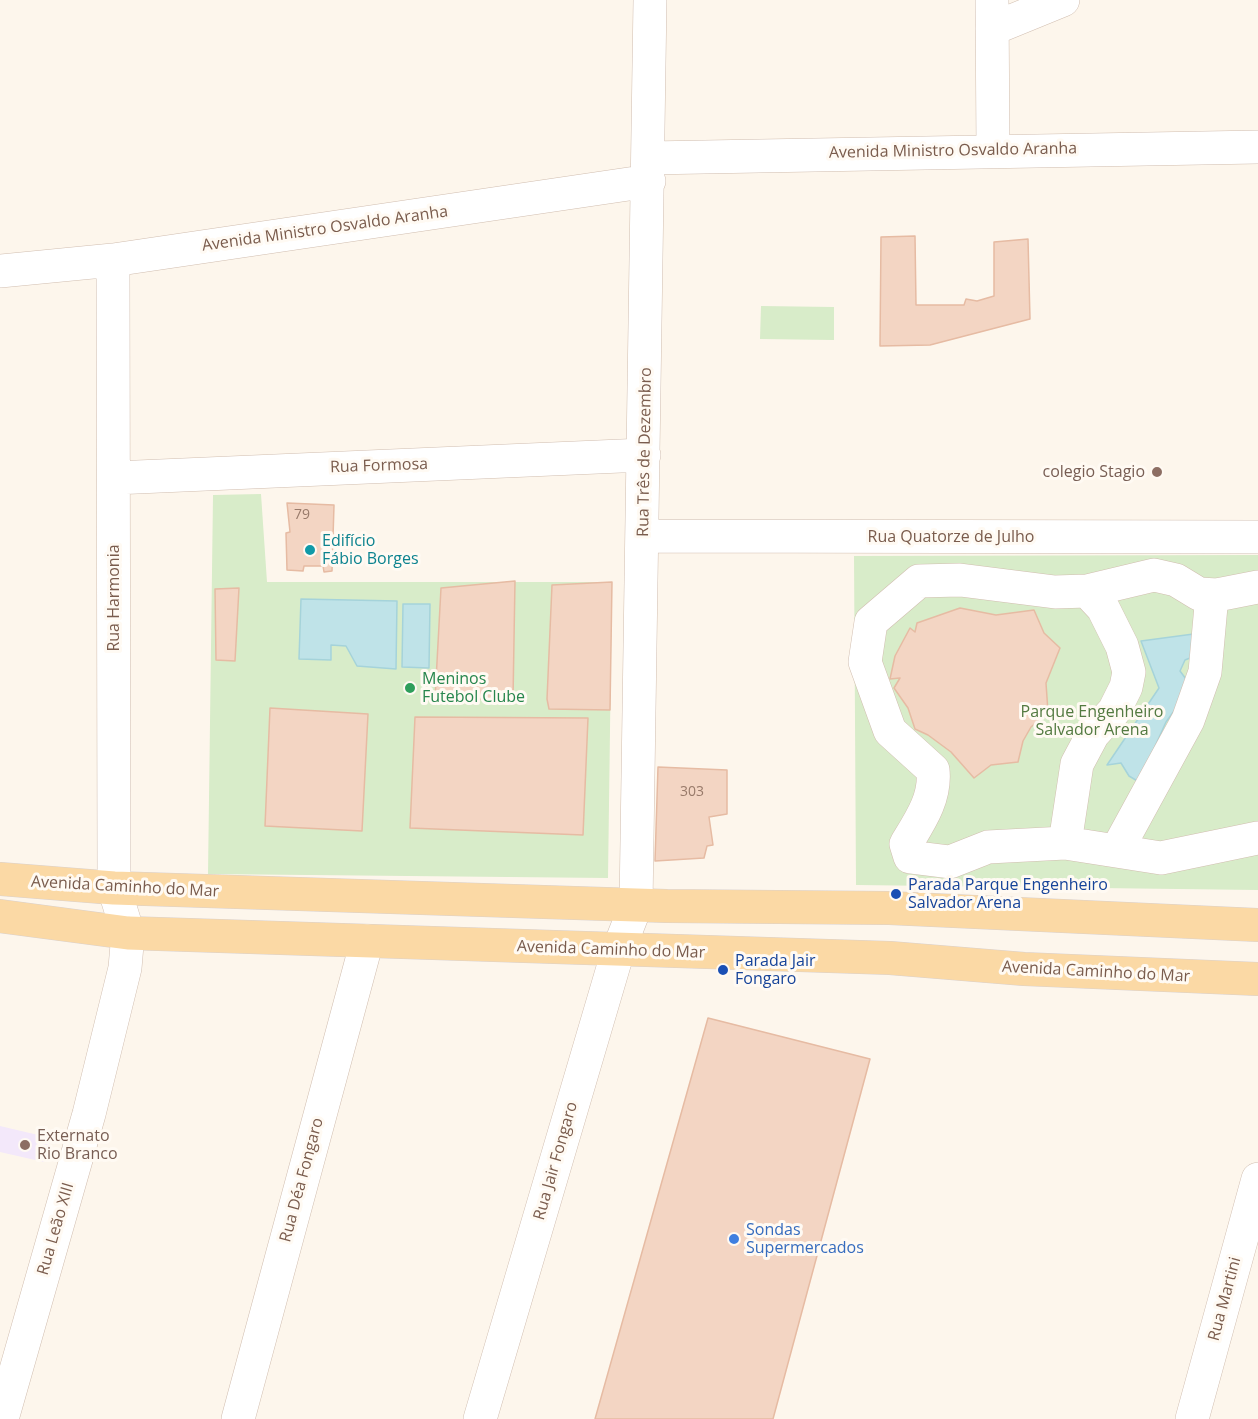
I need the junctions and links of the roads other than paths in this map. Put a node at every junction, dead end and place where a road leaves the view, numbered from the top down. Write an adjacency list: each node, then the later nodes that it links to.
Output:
1 (651, 0): 6 (street, Rua Três de Dezembro)
2 (1063, 0): 3 (street)
3 (992, 14): 5 (street)
4 (1258, 147): 5 (street, Avenida Ministro Osvaldo Aranha)
5 (993, 150): 6 (street, Avenida Ministro Osvaldo Aranha)
6 (649, 169): 7 (street, Avenida Ministro Osvaldo Aranha); 9 (street, Rua Três de Dezembro)
7 (113, 260): 8 (street, Avenida Ministro Osvaldo Aranha); 10 (street, Rua Harmonia)
8 (0, 271)
9 (644, 455): 10 (street, Rua Formosa); 11 (street, Rua Três de Dezembro)
10 (114, 478): 20 (street, Rua Harmonia)
11 (644, 536): 12 (street, Rua Quatorze de Julho); 21 (street, Rua Três de Dezembro)
12 (1258, 537)
13 (1258, 587): 15 (street)
14 (1087, 591): 15 (street); 17 (street); 17 (street)
15 (1212, 595): 18 (street)
16 (1258, 837): 18 (street)
17 (1065, 843): 18 (street)
18 (1117, 850)
19 (0, 879): 20 (main road, Avenida Caminho do Mar)
20 (114, 888): 21 (main road, Avenida Caminho do Mar); 24 (street, Rua Harmonia)
21 (636, 905): 23 (main road, Avenida Caminho do Mar); 26 (street, Rua Jair Fongaro)
22 (0, 916): 24 (main road, Avenida Caminho do Mar)
23 (1258, 925)
24 (128, 933): 25 (main road, Avenida Caminho do Mar); 31 (street, Rua Leão XIII)
25 (367, 941): 26 (main road, Avenida Caminho do Mar); 32 (street, Rua Déa Fongaro)
26 (618, 951): 28 (main road, Avenida Caminho do Mar); 33 (street, Rua Jair Fongaro)
27 (1258, 955): 28 (main road)
28 (1212, 978): 29 (main road, Avenida Caminho do Mar)
29 (1258, 979)
30 (1258, 1179): 34 (street, Rua Martini)
31 (2, 1419)
32 (238, 1419)
33 (480, 1419)
34 (1192, 1419)

